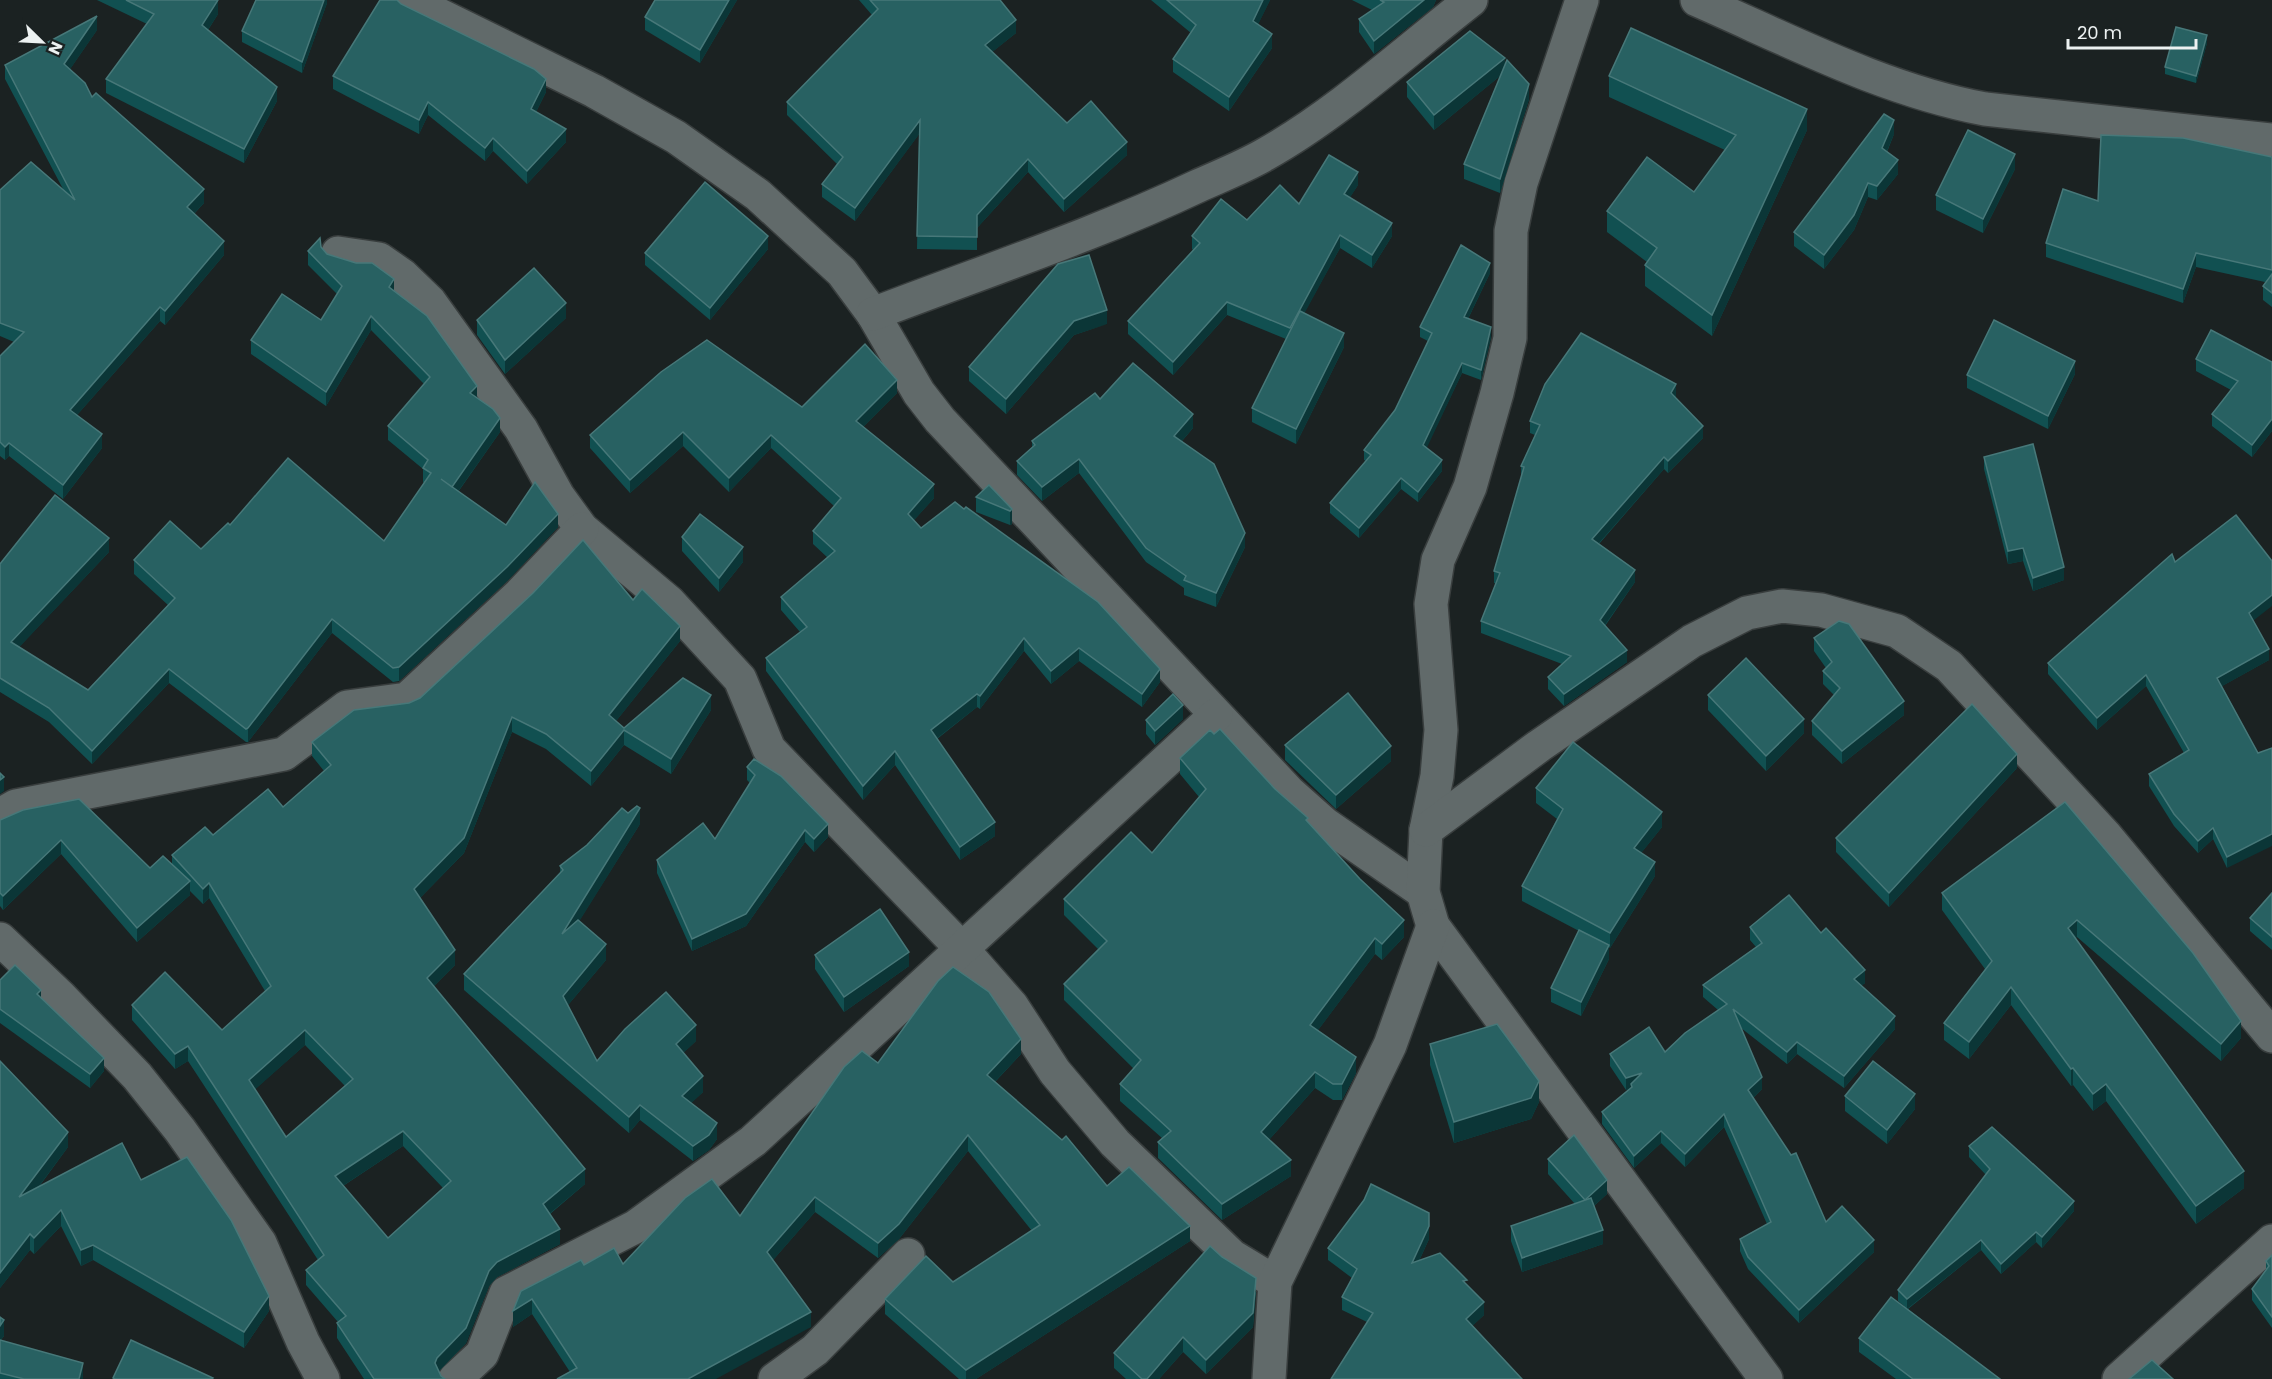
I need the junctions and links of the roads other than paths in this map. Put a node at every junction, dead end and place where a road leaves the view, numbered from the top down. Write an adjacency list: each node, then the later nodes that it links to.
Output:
1 (409, 0): 7 (street)
2 (1471, 0): 7 (street)
3 (1582, 0): 11 (street)
4 (1697, 0): 5 (street)
5 (2272, 140)
6 (338, 253): 8 (street)
7 (873, 314): 9 (street)
8 (582, 529): 10 (street); 15 (street)
9 (1216, 715): 12 (street); 15 (street)
10 (0, 816)
11 (1426, 830): 12 (street); 16 (street)
12 (1424, 892): 13 (street)
13 (1433, 926): 19 (street); 20 (street)
14 (0, 939): 21 (street)
15 (962, 949): 19 (street); 22 (street)
16 (2272, 1036)
17 (2272, 1241): 25 (street)
18 (908, 1255): 23 (street)
19 (1275, 1282): 24 (street)
20 (1756, 1376)
21 (322, 1379)
22 (455, 1379)
23 (775, 1379)
24 (1269, 1379)
25 (2120, 1379)

